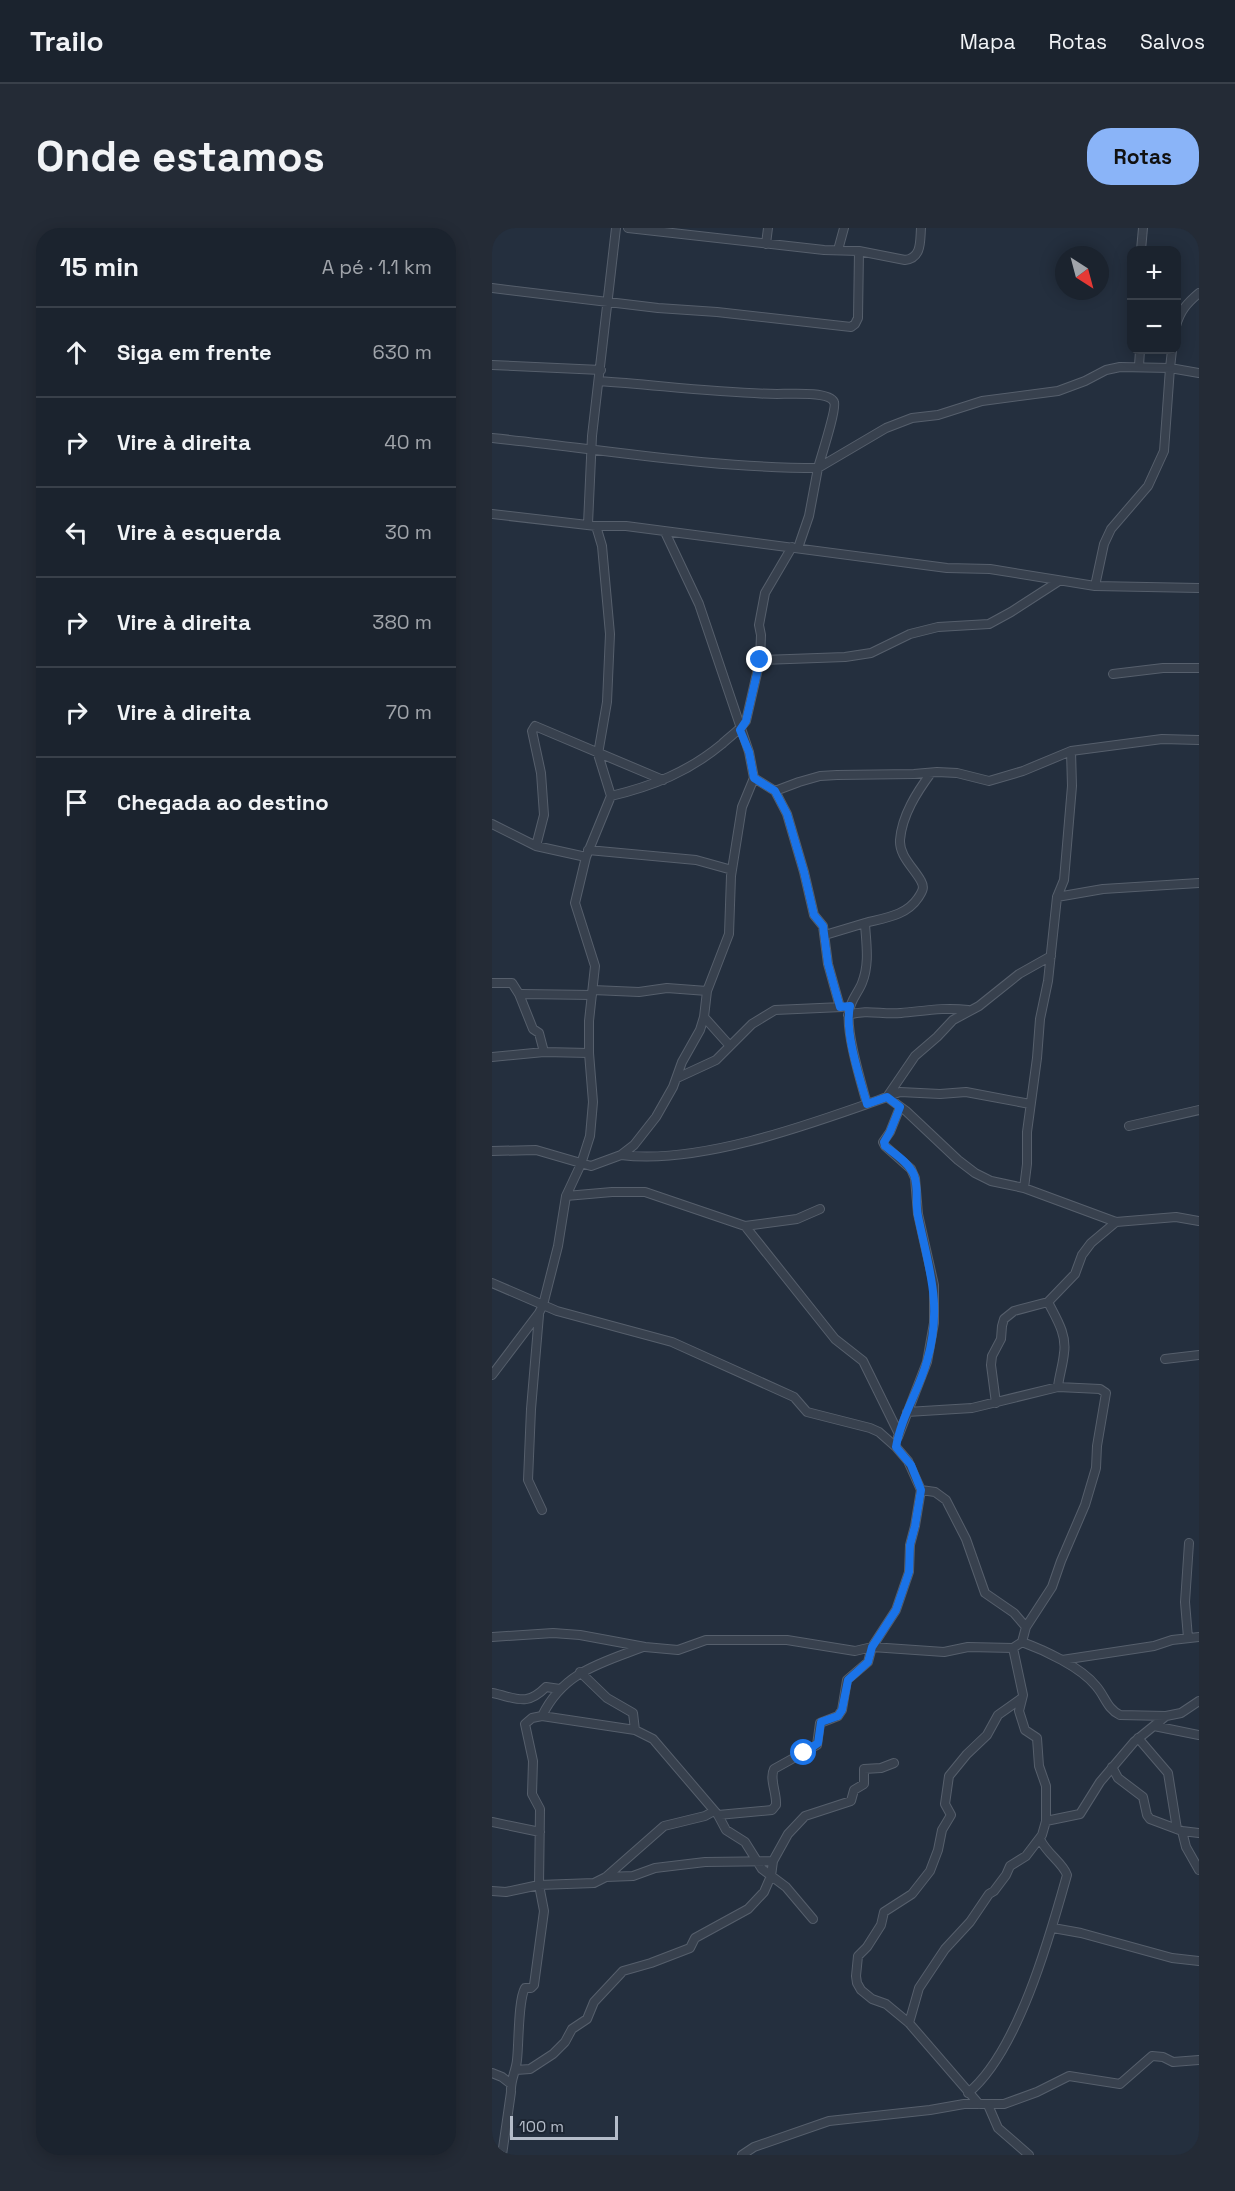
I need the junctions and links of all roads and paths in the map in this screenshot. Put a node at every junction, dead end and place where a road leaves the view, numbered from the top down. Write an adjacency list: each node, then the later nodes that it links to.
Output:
1 (616, 228): 14 (street)
2 (628, 228): 7 (street)
3 (768, 228): 8 (street)
4 (844, 228): 10 (street)
5 (921, 228): 11 (street)
6 (1143, 228): 9 (street)
7 (686, 231): 8 (street)
8 (766, 244): 10 (street)
9 (1141, 246)
10 (838, 250): 11 (street)
11 (859, 251): 14 (street)
12 (492, 288): 14 (street)
13 (1199, 293): 15 (street)
14 (609, 303): 21 (street)
15 (1181, 314)
16 (1140, 354): 19 (street)
17 (1172, 354): 20 (street)
18 (492, 365): 21 (street)
19 (1139, 366): 20 (street); 26 (street)
20 (1170, 368): 22 (street); 32 (street)
21 (601, 370): 23 (street)
22 (1199, 373)
23 (599, 381): 25 (street); 26 (street)
24 (492, 438): 25 (street)
25 (592, 449): 26 (street); 28 (street)
26 (818, 468): 30 (street)
27 (492, 514): 28 (street)
28 (592, 525): 29 (street); 40 (street)
29 (665, 532): 30 (street); 37 (street)
30 (795, 547): 31 (street); 34 (street)
31 (1059, 581): 32 (street); 34 (street)
32 (1095, 586): 33 (street)
33 (1199, 588)
34 (760, 660): 37 (street)
35 (1199, 668): 36 (street)
36 (1113, 674)
37 (740, 730): 42 (street); 43 (street)
38 (1199, 740): 39 (street)
39 (1071, 751): 41 (street); 51 (street)
40 (598, 754): 43 (street); 45 (street); 47 (street)
41 (931, 772): 44 (street); 52 (street)
42 (754, 778): 44 (street); 49 (street)
43 (663, 780): 45 (street)
44 (775, 791): 53 (street)
45 (611, 796): 48 (street)
46 (492, 824): 47 (street)
47 (536, 846): 48 (street)
48 (587, 853): 49 (street); 57 (street)
49 (732, 870): 56 (street)
50 (1199, 884): 51 (street)
51 (1057, 897): 54 (street)
52 (865, 923): 53 (street); 59 (street)
53 (825, 935): 60 (street)
54 (1051, 956): 61 (street); 71 (street)
55 (492, 983): 58 (street)
56 (707, 991): 57 (street); 63 (street)
57 (593, 993): 58 (street); 66 (street)
58 (519, 994): 65 (street)
59 (850, 1006): 60 (street); 62 (street)
60 (840, 1007): 64 (street)
61 (968, 1010): 62 (street); 69 (street)
62 (848, 1015): 70 (street)
63 (704, 1017): 64 (street); 68 (street)
64 (730, 1046): 68 (street)
65 (544, 1052): 66 (street); 67 (street)
66 (589, 1053): 77 (street)
67 (492, 1058)
68 (677, 1078): 76 (street)
69 (887, 1097): 70 (street); 71 (street); 72 (street)
70 (867, 1104): 76 (street)
71 (1030, 1104): 78 (street)
72 (900, 1107): 78 (street); 93 (street)
73 (1199, 1110): 74 (street)
74 (1129, 1126)
75 (492, 1151): 77 (street)
76 (621, 1155): 77 (street)
77 (581, 1164): 79 (street)
78 (1024, 1188): 82 (street)
79 (566, 1197): 83 (street); 86 (street)
80 (820, 1209): 83 (street)
81 (1199, 1221): 82 (street)
82 (1116, 1222): 85 (street)
83 (745, 1226): 94 (street)
84 (492, 1283): 86 (street)
85 (1048, 1302): 91 (street); 92 (street)
86 (543, 1305): 87 (street); 95 (street)
87 (539, 1313): 90 (street); 97 (street)
88 (1199, 1355): 89 (street)
89 (1165, 1359)
90 (492, 1375)
91 (1058, 1387): 92 (street); 99 (street)
92 (996, 1403): 93 (street)
93 (907, 1413): 94 (street)
94 (898, 1434): 95 (street)
95 (896, 1447): 96 (street)
96 (921, 1490): 99 (street); 105 (street)
97 (542, 1510)
98 (1189, 1543): 102 (street)
99 (1026, 1627): 103 (street)
100 (492, 1637): 104 (street)
101 (1199, 1637): 102 (street)
102 (1188, 1638): 107 (street)
103 (1022, 1642): 106 (street); 107 (street)
104 (645, 1647): 105 (street); 108 (street)
105 (872, 1647): 106 (street); 121 (street)
106 (1013, 1648): 111 (street)
107 (1062, 1660): 114 (street)
108 (580, 1672): 109 (street); 116 (street)
109 (561, 1689): 110 (street); 113 (street)
110 (492, 1693)
111 (1023, 1698): 122 (street); 138 (street)
112 (1199, 1701): 114 (street)
113 (542, 1716): 116 (street); 125 (street)
114 (1166, 1716): 115 (street)
115 (1154, 1726): 117 (street); 118 (street)
116 (635, 1730): 121 (street)
117 (1199, 1735)
118 (1138, 1738): 120 (street); 124 (street)
119 (894, 1763): 128 (street)
120 (1113, 1767): 122 (street); 124 (street)
121 (716, 1813): 129 (street); 132 (street)
122 (1046, 1821): 127 (street)
123 (492, 1822): 125 (street)
124 (1180, 1830): 126 (street); 130 (street)
125 (540, 1832): 133 (street)
126 (1199, 1833)
127 (1040, 1839): 136 (street); 138 (street)
128 (773, 1860): 129 (street); 131 (street)
129 (756, 1861): 131 (street); 132 (street)
130 (1199, 1870)
131 (771, 1876): 135 (street); 140 (street)
132 (606, 1877): 133 (street)
133 (539, 1885): 134 (street); 140 (street)
134 (492, 1891)
135 (813, 1919)
136 (1053, 1928): 137 (street); 143 (street)
137 (1199, 1961)
138 (909, 2022): 143 (street)
139 (1199, 2060): 145 (street)
140 (516, 2070): 142 (street)
141 (492, 2073): 142 (street)
142 (511, 2084): 146 (street)
143 (968, 2093): 144 (street)
144 (979, 2104): 145 (street); 147 (street)
145 (988, 2105): 148 (street)
146 (502, 2155)
147 (742, 2155)
148 (1029, 2155)

